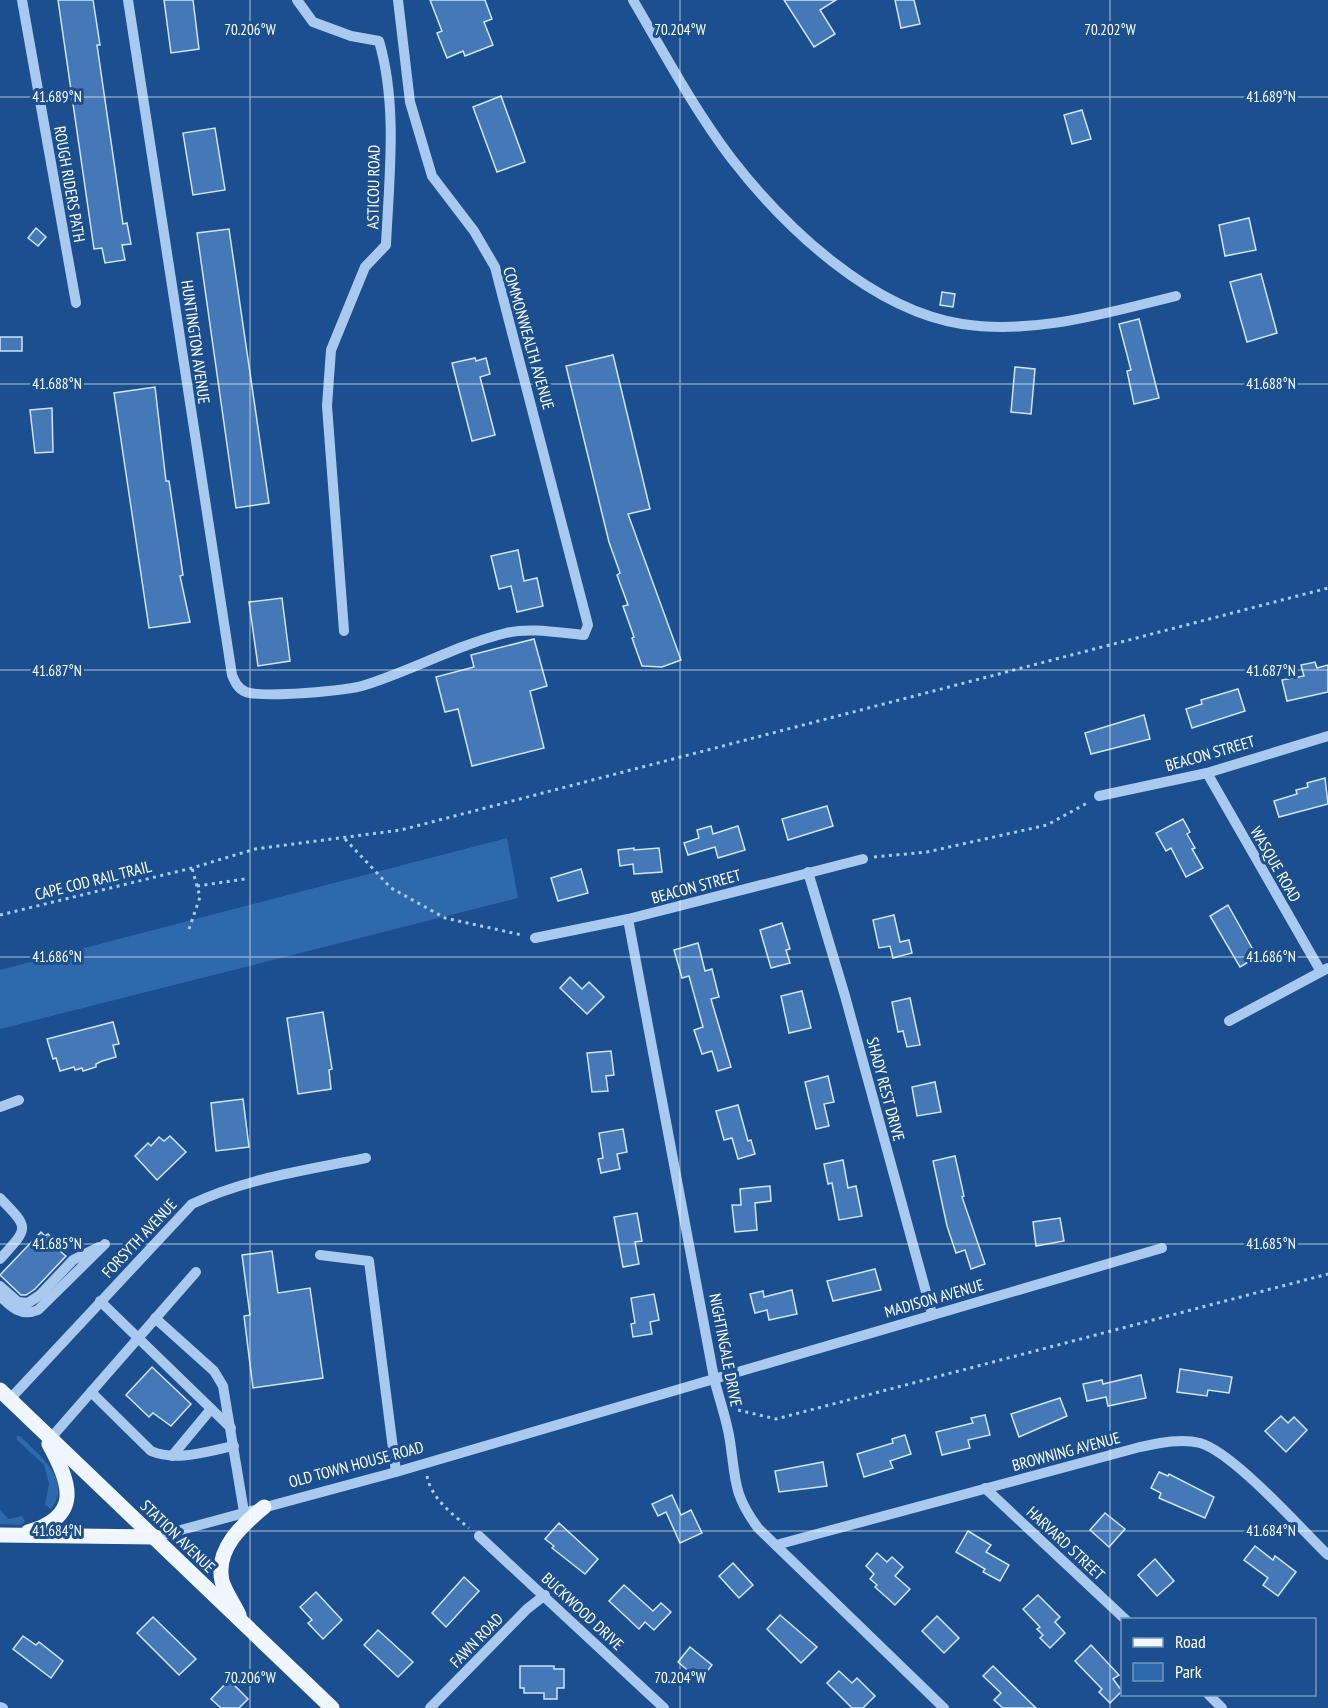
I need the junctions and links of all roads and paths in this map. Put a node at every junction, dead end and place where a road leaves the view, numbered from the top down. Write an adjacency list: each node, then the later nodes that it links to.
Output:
1 (22, 0): 7 (street, ROUGH RIDERS PATH)
2 (128, 0): 9 (street, HUNTINGTON AVENUE)
3 (297, 0): 10 (street, ASTICOU ROAD)
4 (398, 0): 9 (street, COMMONWEALTH AVENUE)
5 (633, 0): 6 (street)
6 (1176, 296)
7 (76, 303)
8 (1328, 588): 14 (path, CAPE COD RAIL TRAIL)
9 (586, 629)
10 (344, 631)
11 (1328, 736): 12 (street, BEACON STREET)
12 (1207, 773): 13 (street, BEACON STREET); 24 (street, WASQUE ROAD)
13 (1099, 796): 15 (path)
14 (345, 839): 16 (path, CAPE COD RAIL TRAIL); 23 (path)
15 (863, 859): 17 (street, BEACON STREET)
16 (192, 868): 19 (path); 20 (path, CAPE COD RAIL TRAIL)
17 (808, 872): 21 (street, BEACON STREET); 40 (street, SHADY REST DRIVE)
18 (245, 879): 19 (path)
19 (197, 886): 22 (path)
20 (0, 915)
21 (628, 919): 23 (street, BEACON STREET); 43 (street, NIGHTINGALE DRIVE)
22 (189, 929)
23 (535, 938)
24 (1324, 969): 25 (street)
25 (1229, 1021)
26 (19, 1100): 27 (street)
27 (0, 1107)
28 (366, 1158): 39 (street, FORSYTH AVENUE)
29 (0, 1198): 30 (street)
30 (21, 1220): 33 (street); 34 (street)
31 (1162, 1248): 40 (street, MADISON AVENUE)
32 (320, 1255): 53 (street)
33 (0, 1259)
34 (0, 1268)
35 (196, 1272): 41 (street)
36 (1328, 1274): 46 (path)
37 (0, 1286): 38 (street)
38 (0, 1296)
39 (100, 1301): 42 (street); 45 (street, FORSYTH AVENUE)
40 (932, 1314): 43 (street, MADISON AVENUE)
41 (155, 1318): 42 (street); 48 (street)
42 (137, 1339): 44 (street); 47 (street)
43 (714, 1378): 46 (street, NIGHTINGALE DRIVE); 52 (street, OLD TOWN HOUSE ROAD)
44 (92, 1392): 49 (street); 51 (street)
45 (5, 1395): 49 (main road, STATION AVENUE)
46 (721, 1406): 61 (street, NIGHTINGALE DRIVE)
47 (211, 1409): 48 (street); 51 (street)
48 (231, 1428): 50 (street)
49 (46, 1435): 58 (main road); 60 (main road, STATION AVENUE)
50 (234, 1446): 51 (street); 56 (street)
51 (172, 1456)
52 (425, 1464): 53 (street, OLD TOWN HOUSE ROAD); 59 (path)
53 (396, 1472): 55 (street, OLD TOWN HOUSE ROAD)
54 (986, 1488): 61 (street, BROWNING AVENUE); 62 (street, BROWNING AVENUE); 64 (street, HARVARD STREET)
55 (264, 1507): 56 (street, OLD TOWN HOUSE ROAD); 65 (main road)
56 (244, 1512): 60 (street, OLD TOWN HOUSE ROAD)
57 (0, 1535): 58 (main road, OLD TOWN HOUSE ROAD)
58 (16, 1535): 60 (main road, OLD TOWN HOUSE ROAD)
59 (479, 1536): 63 (street, BUCKWOOD DRIVE)
60 (155, 1537): 65 (main road, STATION AVENUE)
61 (776, 1545): 70 (street, NIGHTINGALE DRIVE)
62 (1328, 1555)
63 (545, 1595): 68 (street, FAWN ROAD); 69 (street, BUCKWOOD DRIVE)
64 (1124, 1618)
65 (242, 1623): 67 (main road, STATION AVENUE)
66 (1209, 1696): 71 (street)
67 (332, 1708)
68 (430, 1708)
69 (664, 1708)
70 (944, 1708)
71 (1222, 1708)

